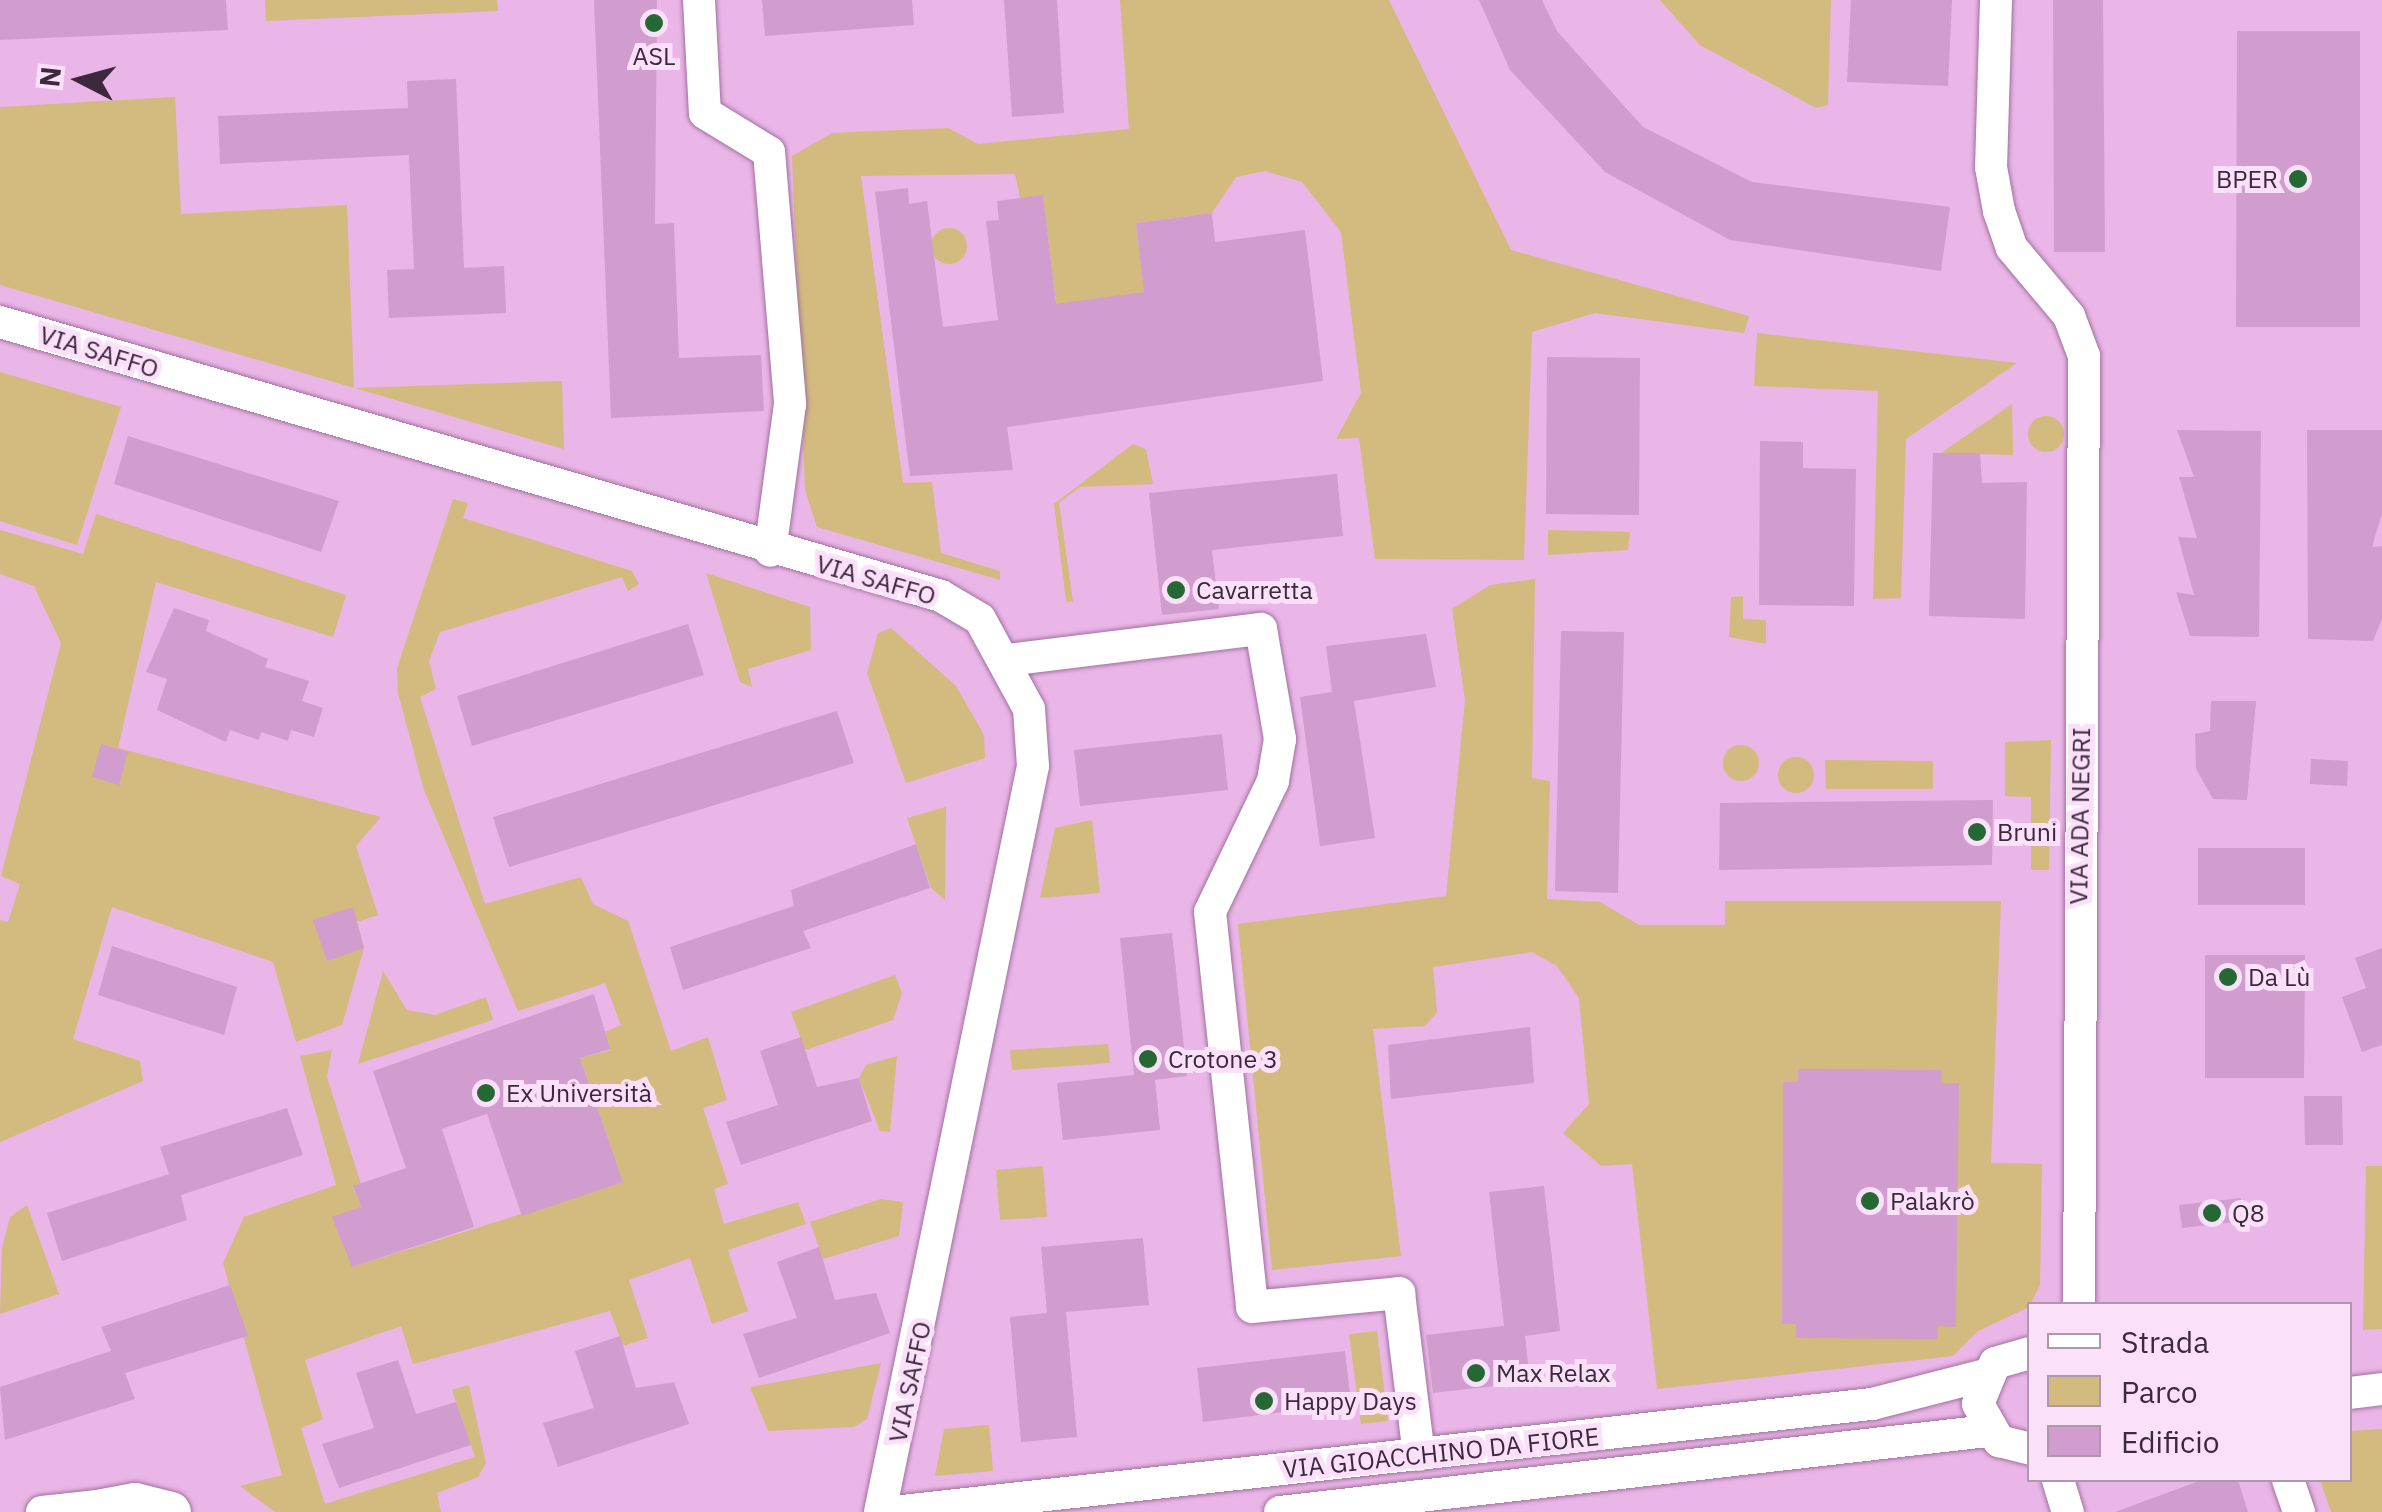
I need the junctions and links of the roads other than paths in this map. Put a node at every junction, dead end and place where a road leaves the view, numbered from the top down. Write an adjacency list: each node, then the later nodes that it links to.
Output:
1 (699, 0): 4 (street)
2 (1996, 0): 6 (street, VIA ADA NEGRI)
3 (0, 322): 4 (street, VIA SAFFO)
4 (770, 551): 5 (street, VIA SAFFO)
5 (1008, 660): 12 (street); 19 (street, VIA SAFFO)
6 (2071, 1295)
7 (2013, 1356): 10 (street); 12 (street, VIA GIOACCHINO DA FIORE)
8 (2382, 1389): 9 (street)
9 (2352, 1393)
10 (1988, 1431): 11 (street); 16 (street, VIA GIOACCHINO DA FIORE)
11 (2027, 1449)
12 (1418, 1455): 20 (street, VIA GIOACCHINO DA FIORE)
13 (2059, 1482): 22 (street)
14 (2289, 1482): 23 (street)
15 (98, 1508): 17 (main road); 18 (street)
16 (1346, 1509): 21 (street, VIA GIOACCHINO DA FIORE)
17 (170, 1511)
18 (42, 1512)
19 (880, 1512)
20 (893, 1512)
21 (1280, 1512)
22 (2068, 1512)
23 (2299, 1512)

